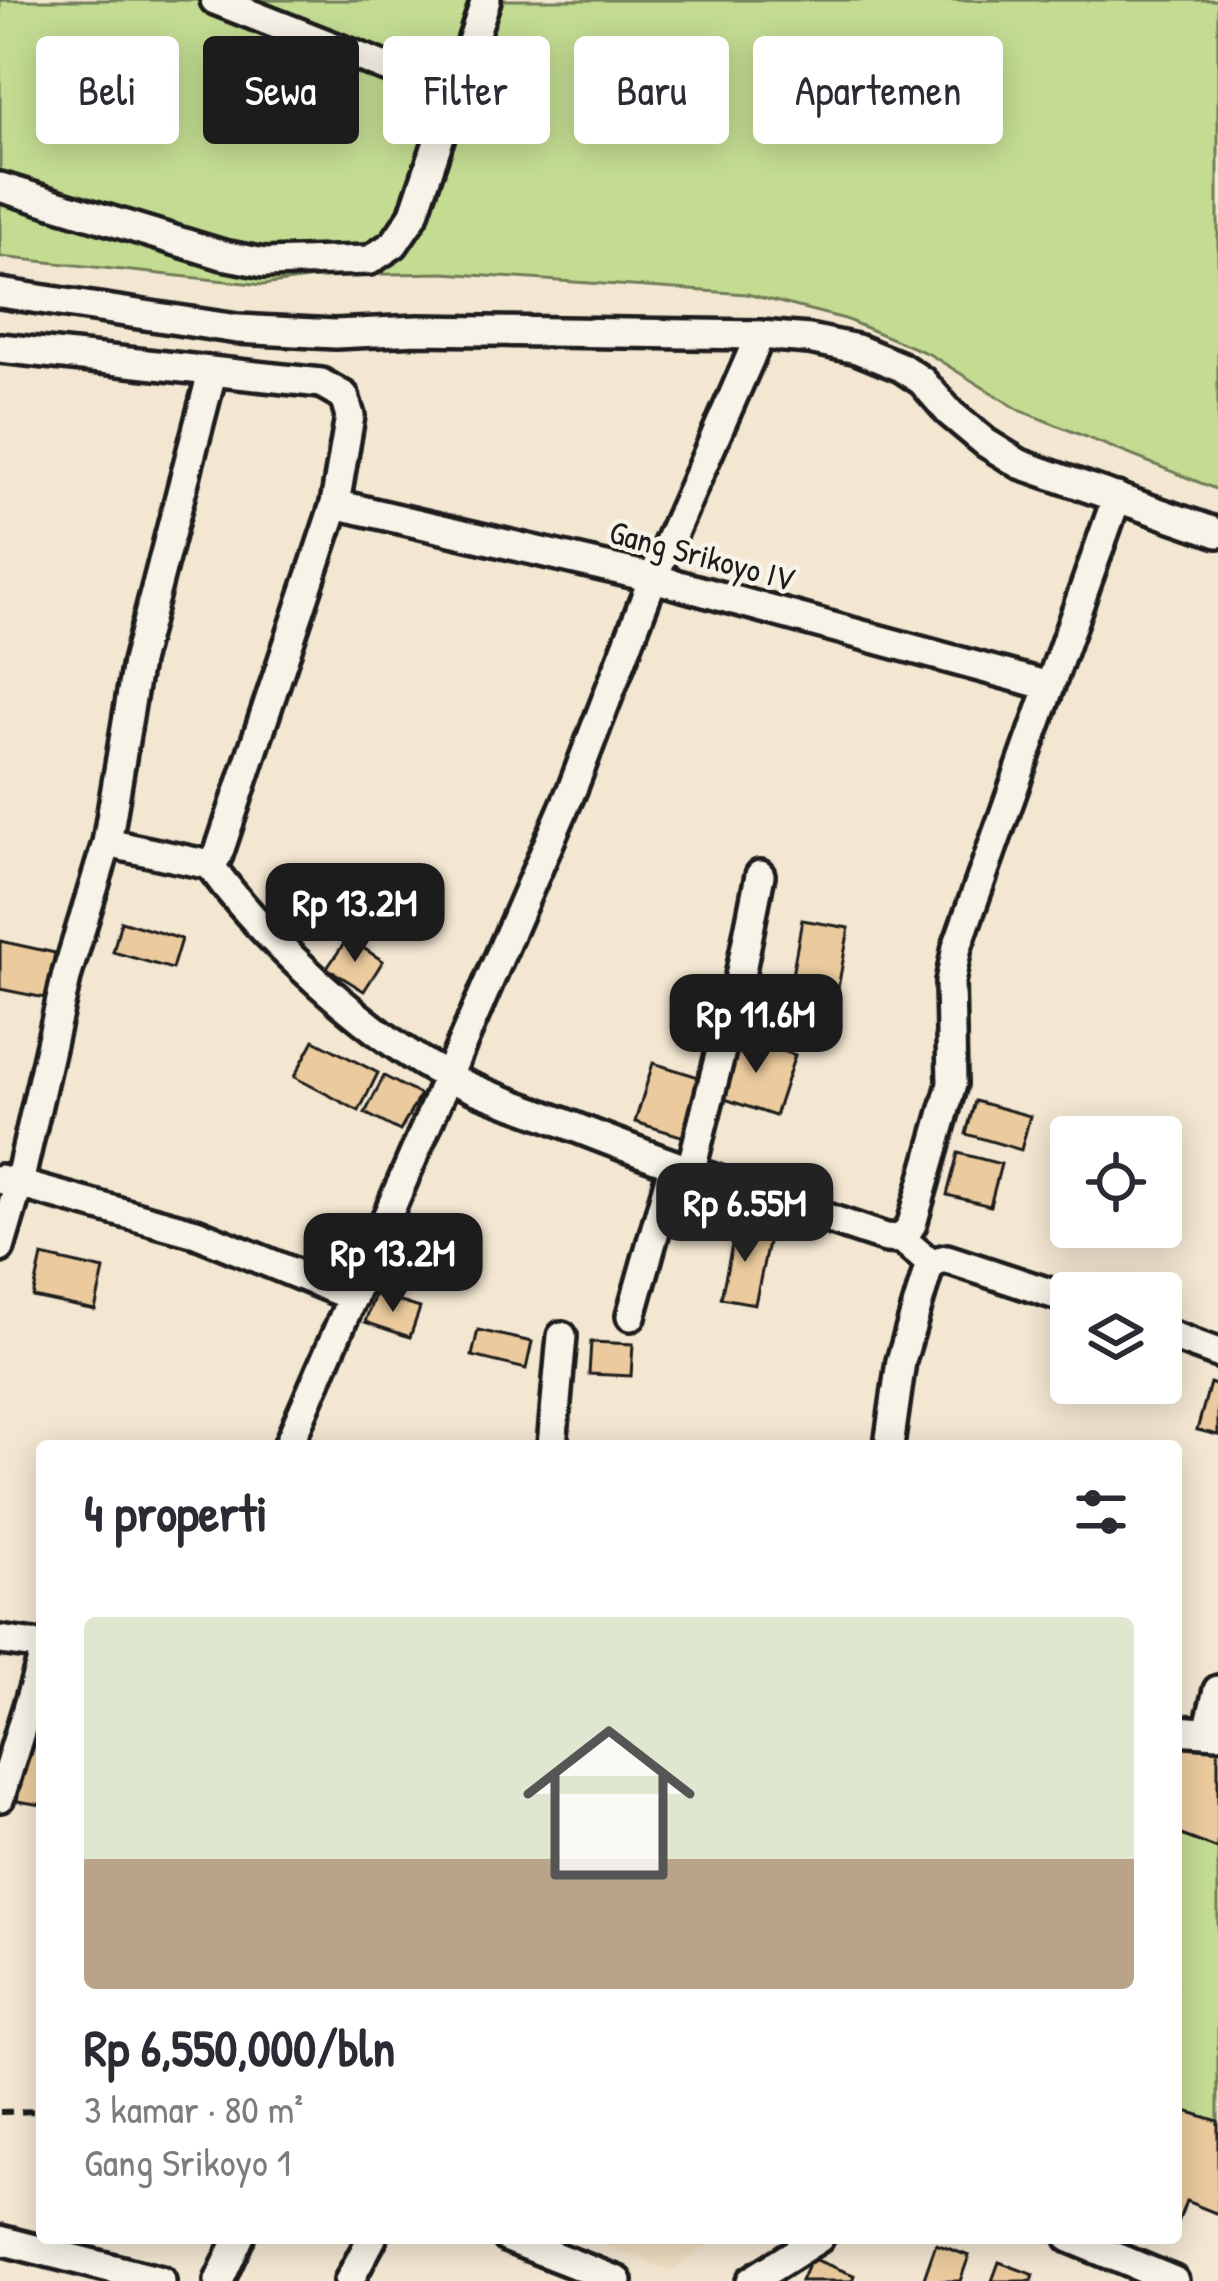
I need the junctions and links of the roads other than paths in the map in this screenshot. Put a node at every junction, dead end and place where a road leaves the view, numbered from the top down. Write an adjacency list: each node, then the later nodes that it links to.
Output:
1 (215, 0): 4 (street)
2 (486, 0): 3 (street)
3 (474, 36)
4 (383, 66)
5 (437, 144): 6 (street)
6 (0, 187)
7 (0, 293): 8 (street)
8 (760, 334): 11 (street); 14 (street)
9 (0, 348): 10 (street)
10 (212, 373): 12 (street); 16 (street)
11 (1117, 497): 13 (street); 15 (street)
12 (334, 504): 14 (street, Gang Srikoyo IV); 17 (street)
13 (1218, 533)
14 (653, 578): 15 (street, Gang Srikoyo IV); 19 (street)
15 (1049, 686): 22 (street)
16 (106, 843): 17 (street); 21 (street)
17 (210, 865): 19 (street)
18 (760, 875): 20 (street)
19 (447, 1076): 20 (street); 26 (street)
20 (681, 1170): 22 (street); 27 (street)
21 (10, 1181): 23 (street); 26 (street)
22 (902, 1239): 24 (street)
23 (0, 1248)
24 (930, 1263): 25 (street); 33 (street)
25 (1050, 1293)
26 (353, 1297): 31 (street)
27 (631, 1316)
28 (562, 1336): 32 (street)
29 (1182, 1340): 30 (street)
30 (1218, 1353)
31 (292, 1440)
32 (553, 1440)
33 (890, 1440)
34 (0, 1640): 35 (street)
35 (36, 1645)
36 (36, 1680): 40 (street)
37 (1218, 1690): 39 (street)
38 (1182, 1730): 39 (street)
39 (1213, 1732)
40 (0, 1797)
41 (0, 2240): 47 (street)
42 (236, 2244): 48 (street)
43 (369, 2244): 49 (street)
44 (523, 2244): 50 (street)
45 (810, 2244): 51 (street)
46 (1085, 2244): 52 (street)
47 (161, 2281)
48 (219, 2281)
49 (349, 2281)
50 (618, 2281)
51 (751, 2281)
52 (1174, 2281)

